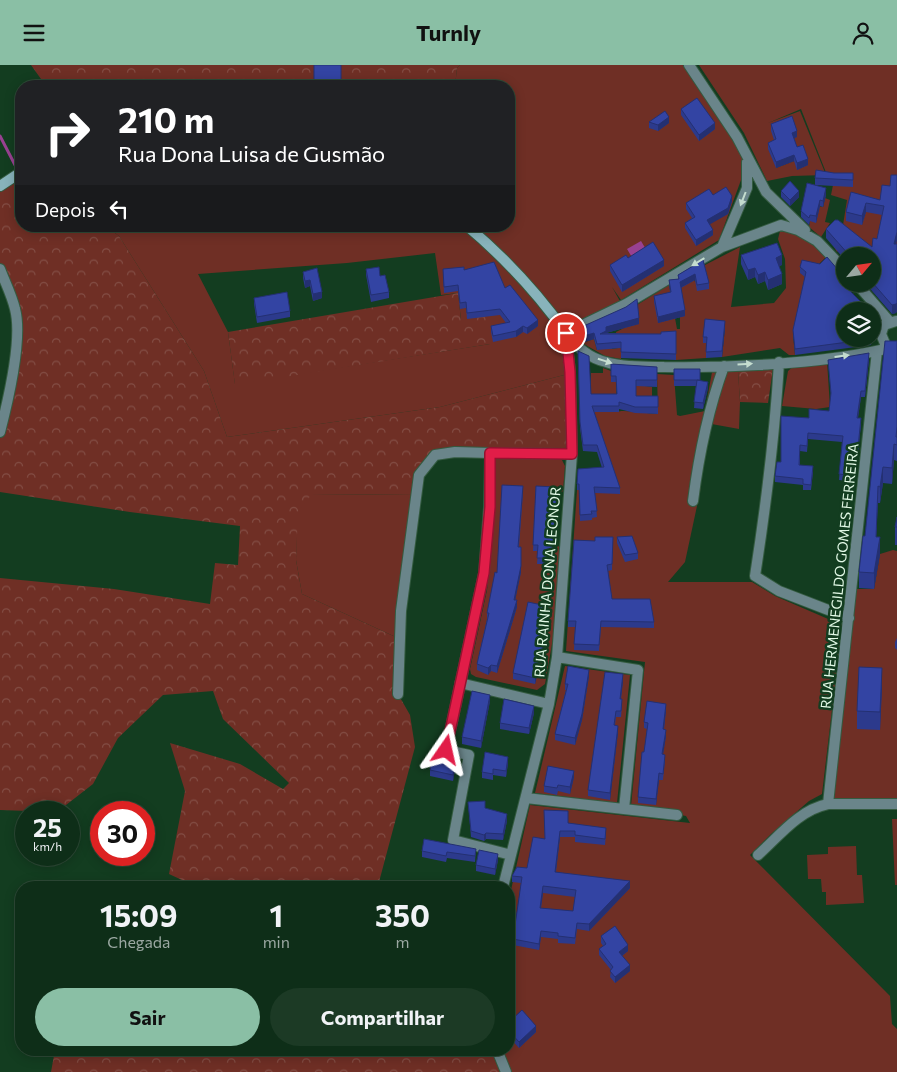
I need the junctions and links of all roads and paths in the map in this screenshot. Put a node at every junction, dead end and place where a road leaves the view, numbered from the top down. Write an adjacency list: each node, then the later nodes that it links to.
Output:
1 (689, 65): 2 (street)
2 (746, 151): 6 (street); 7 (street, one-way to 7)
3 (15, 175): 4 (street)
4 (0, 186)
5 (474, 232): 12 (street)
6 (817, 241): 7 (street); 8 (street)
7 (722, 247): 12 (street, one-way to 12)
8 (836, 261)
9 (0, 269): 17 (street)
10 (865, 293): 11 (street)
11 (894, 321): 13 (street)
12 (566, 333): 16 (street, one-way to 16); 19 (street, RUA RAINHA DONA LEONOR)
13 (893, 349): 14 (street)
14 (876, 351): 15 (street, one-way to 14); 21 (street, RUA HERMENEGILDO GOMES FERREIRA)
15 (779, 362): 16 (street, one-way to 15); 21 (street)
16 (724, 366): 20 (street)
17 (0, 432)
18 (490, 453): 19 (street); 23 (street); 24 (street)
19 (572, 454): 22 (street, RUA RAINHA DONA LEONOR)
20 (693, 501)
21 (849, 618): 27 (street, RUA HERMENEGILDO GOMES FERREIRA)
22 (557, 657): 25 (street, RUA RAINHA DONA LEONOR); 29 (street)
23 (460, 683): 25 (street); 31 (street)
24 (398, 694)
25 (549, 704): 26 (street, RUA RAINHA DONA LEONOR)
26 (526, 798): 29 (street); 31 (street, RUA RAINHA DONA LEONOR)
27 (828, 804): 28 (street); 32 (street)
28 (897, 804)
29 (624, 809): 30 (street)
30 (677, 815)
31 (511, 855): 33 (street, RUA RAINHA DONA LEONOR)
32 (758, 855)
33 (504, 881)
34 (499, 1056): 35 (street)
35 (506, 1072)

